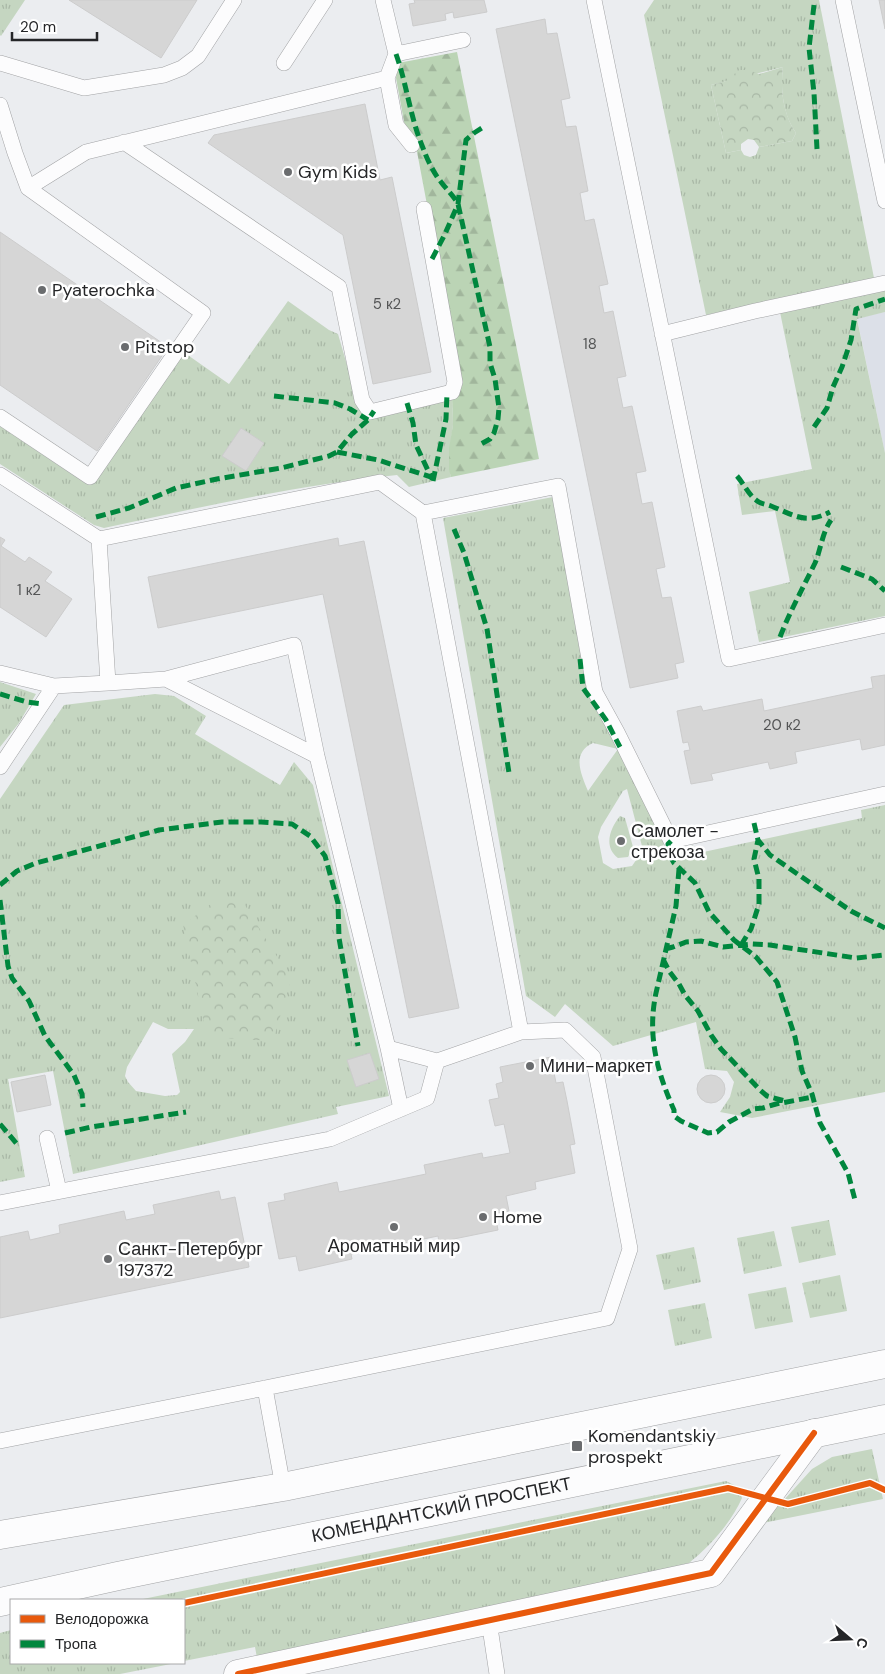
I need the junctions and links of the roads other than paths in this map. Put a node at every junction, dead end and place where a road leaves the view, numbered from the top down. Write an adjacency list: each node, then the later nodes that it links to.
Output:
1 (234, 0): 8 (lane)
2 (324, 0): 9 (lane)
3 (384, 0): 7 (lane)
4 (594, 0): 18 (lane)
5 (843, 0): 15 (lane)
6 (463, 40): 7 (lane)
7 (396, 54): 10 (lane)
8 (0, 63)
9 (284, 63)
10 (387, 78): 12 (lane); 13 (lane)
11 (0, 105): 14 (lane)
12 (124, 142): 14 (lane); 16 (lane)
13 (412, 145)
14 (28, 188): 19 (lane)
15 (885, 200)
16 (424, 209)
17 (885, 283): 18 (lane)
18 (662, 334): 23 (lane)
19 (0, 417)
20 (0, 475): 22 (lane)
21 (423, 513): 22 (lane); 30 (lane); 31 (lane)
22 (100, 539): 26 (lane)
23 (885, 625)
24 (0, 673): 27 (lane)
25 (166, 679): 26 (lane); 28 (lane); 28 (lane)
26 (108, 683): 27 (lane)
27 (54, 686): 29 (lane)
28 (318, 756): 32 (lane)
29 (0, 768)
30 (885, 794)
31 (521, 1032): 33 (lane); 39 (lane)
32 (388, 1048): 33 (lane); 34 (lane)
33 (437, 1061): 34 (lane)
34 (401, 1109): 36 (lane)
35 (47, 1138): 36 (lane)
36 (59, 1191): 37 (lane)
37 (0, 1203)
38 (885, 1364): 43 (main road)
39 (265, 1388): 42 (lane); 43 (lane)
40 (885, 1419): 41 (main road, КОМЕНДАНТСКИЙ ПРОСПЕКТ)
41 (814, 1433): 45 (main road, КОМЕНДАНТСКИЙ ПРОСПЕКТ); 46 (main road)
42 (0, 1441)
43 (283, 1487): 44 (main road)
44 (0, 1535)
45 (14, 1599)
46 (489, 1621): 47 (main road); 48 (lane)
47 (238, 1674)
48 (497, 1674)

